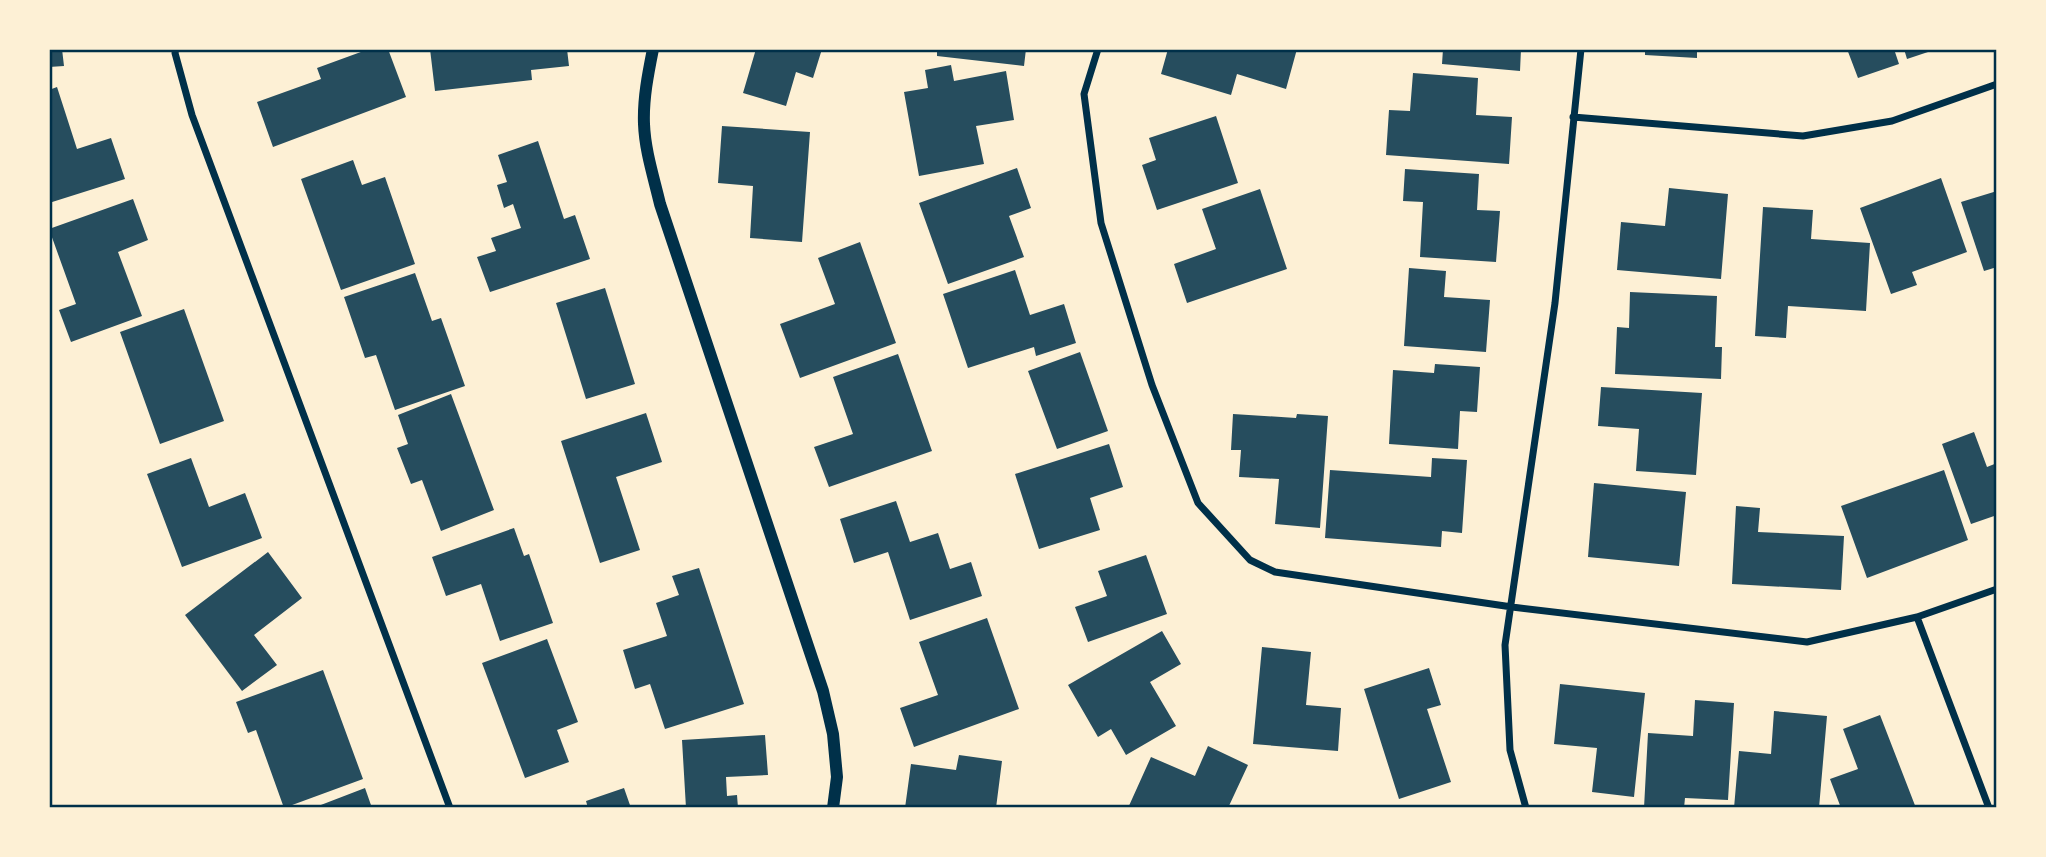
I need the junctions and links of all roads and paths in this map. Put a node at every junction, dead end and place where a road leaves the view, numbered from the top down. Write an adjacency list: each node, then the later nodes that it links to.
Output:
1 (176, 49): 10 (street)
2 (653, 49): 11 (street)
3 (1098, 49): 8 (street)
4 (1581, 49): 6 (street)
5 (1997, 84): 6 (street)
6 (1573, 117): 8 (street)
7 (1997, 589): 9 (street)
8 (1511, 607): 9 (street); 12 (street)
9 (1917, 617): 13 (street)
10 (450, 808)
11 (833, 808)
12 (1526, 808)
13 (1989, 808)

